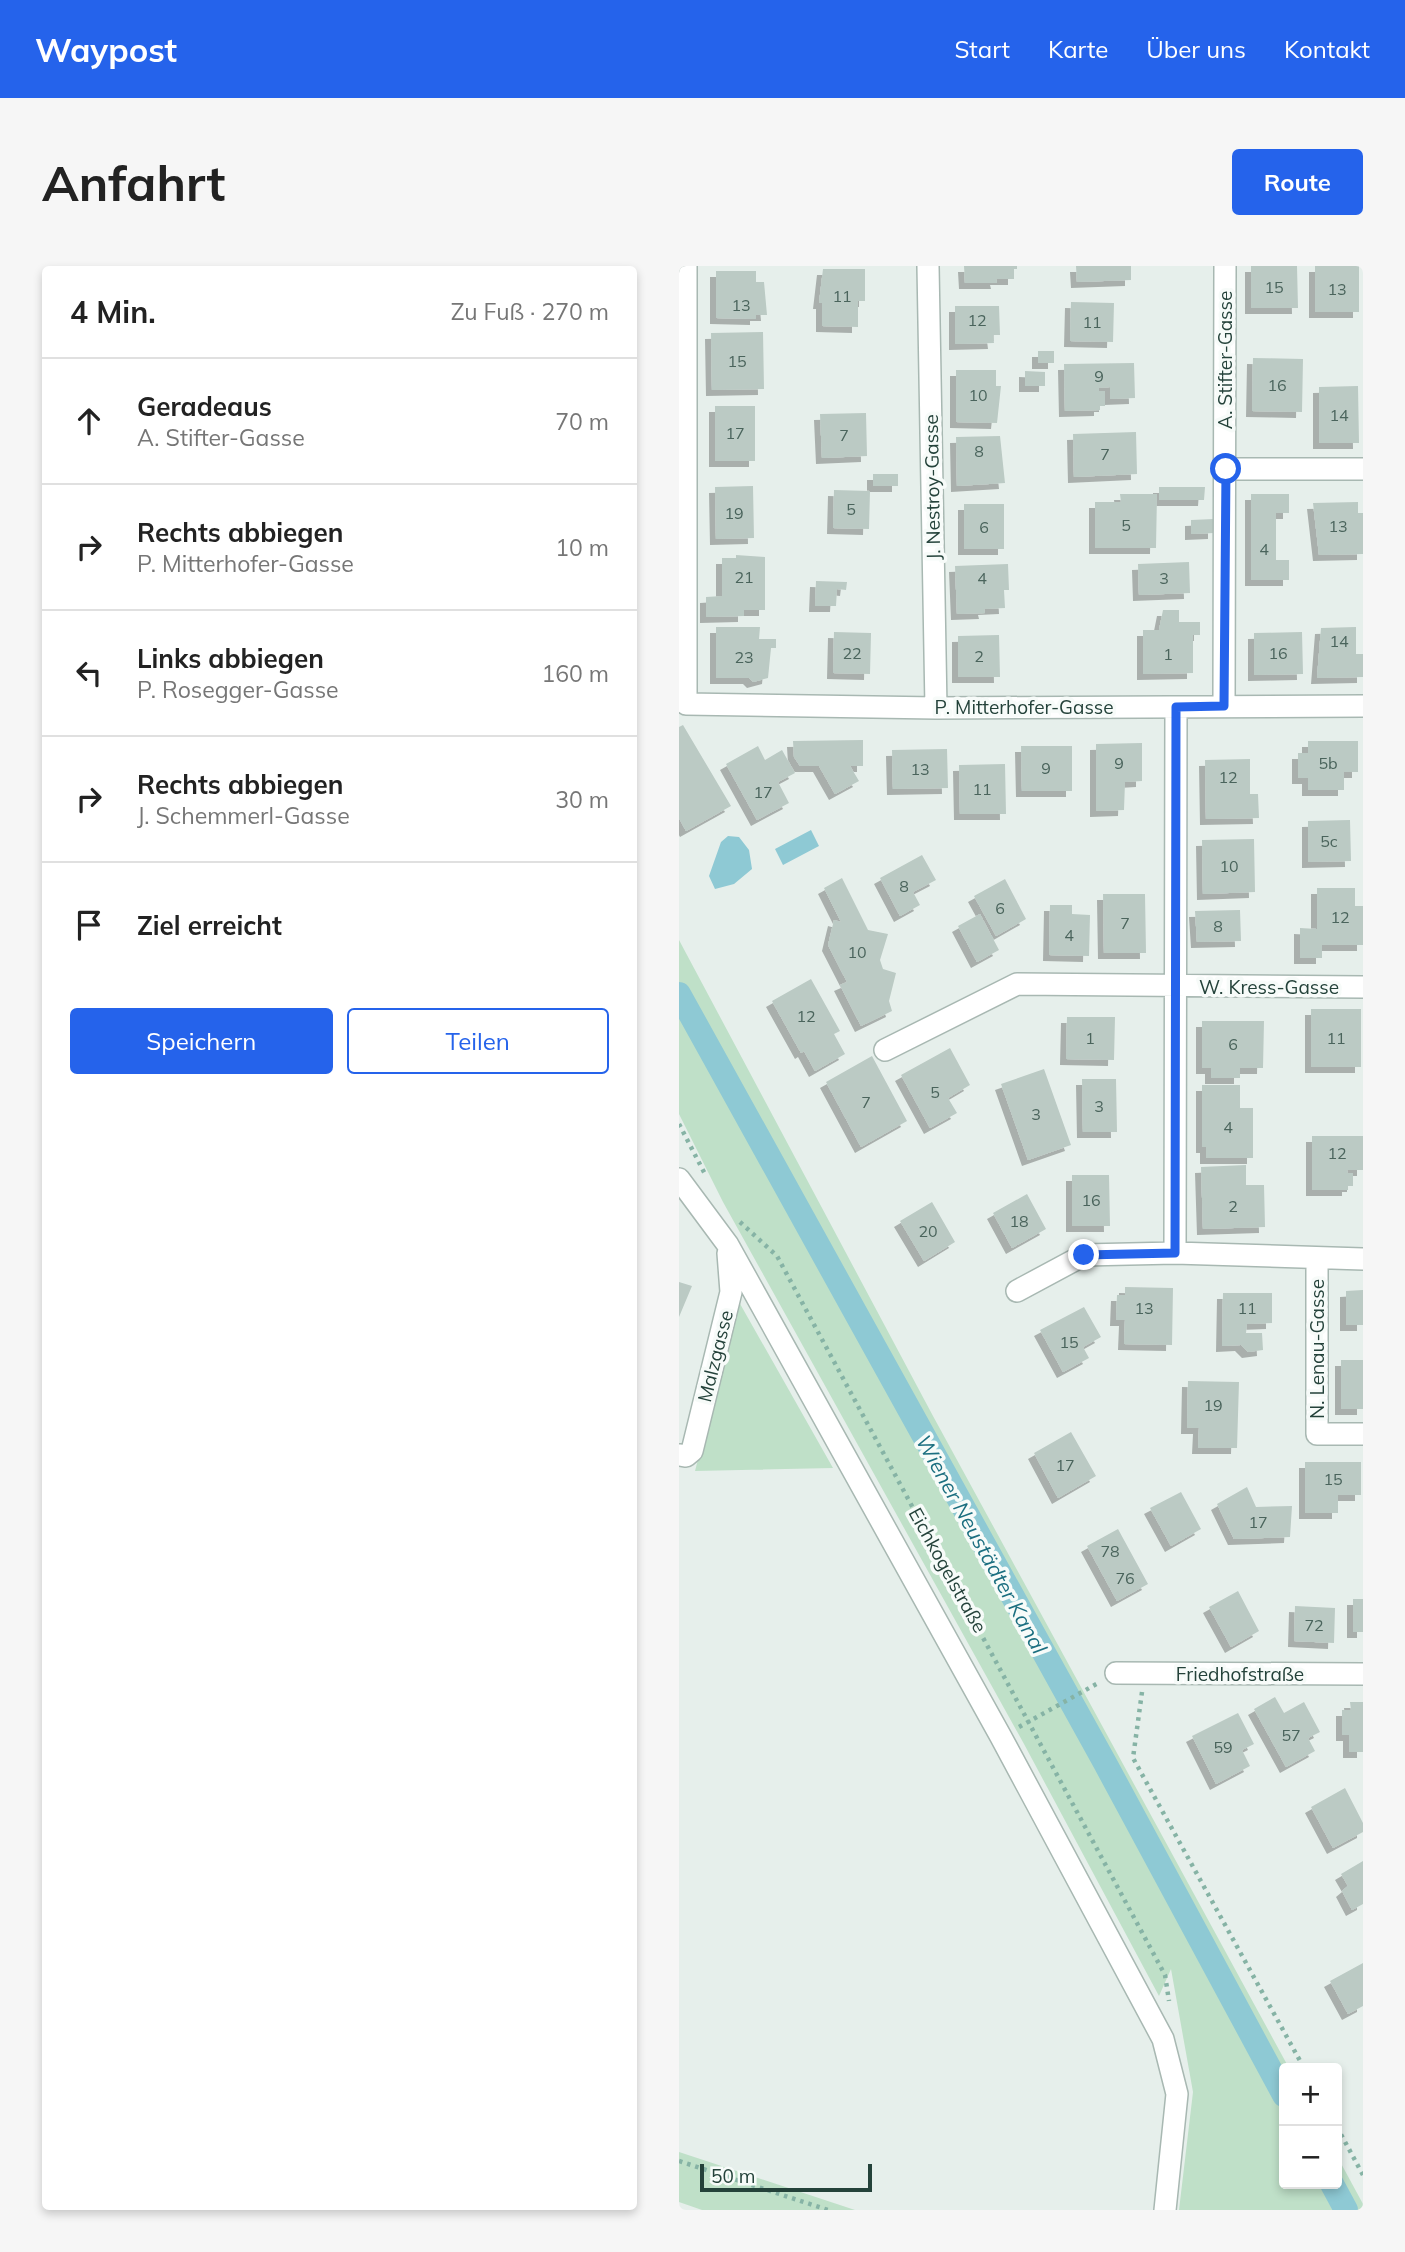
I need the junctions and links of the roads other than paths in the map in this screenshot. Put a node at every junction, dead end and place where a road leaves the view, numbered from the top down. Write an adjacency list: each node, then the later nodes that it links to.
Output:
1 (686, 266): 9 (street, P. Mitterhofer-Gasse)
2 (928, 266): 9 (street, J. Nestroy-Gasse)
3 (1225, 266): 4 (street, A. Stifter-Gasse)
4 (1226, 469): 5 (street); 6 (street, A. Stifter-Gasse)
5 (1363, 469)
6 (1224, 706): 7 (street, P. Mitterhofer-Gasse); 8 (street, P. Mitterhofer-Gasse)
7 (1363, 706)
8 (1176, 707): 9 (street, P. Mitterhofer-Gasse); 11 (street)
9 (936, 708)
10 (1363, 986): 11 (street, W. Kress-Gasse)
11 (1176, 987): 12 (street, W. Kress-Gasse); 15 (street)
12 (885, 1049)
13 (682, 1188): 14 (street, Eichkogelstraße)
14 (727, 1245): 20 (street, Malzgasse); 23 (street, Eichkogelstraße)
15 (1175, 1253): 16 (street); 18 (street)
16 (1317, 1259): 17 (street); 19 (street, N. Lenau-Gasse)
17 (1363, 1259)
18 (1017, 1291)
19 (1363, 1434)
20 (679, 1455)
21 (1117, 1674): 22 (street, Friedhofstraße)
22 (1363, 1674)
23 (1165, 2210)

